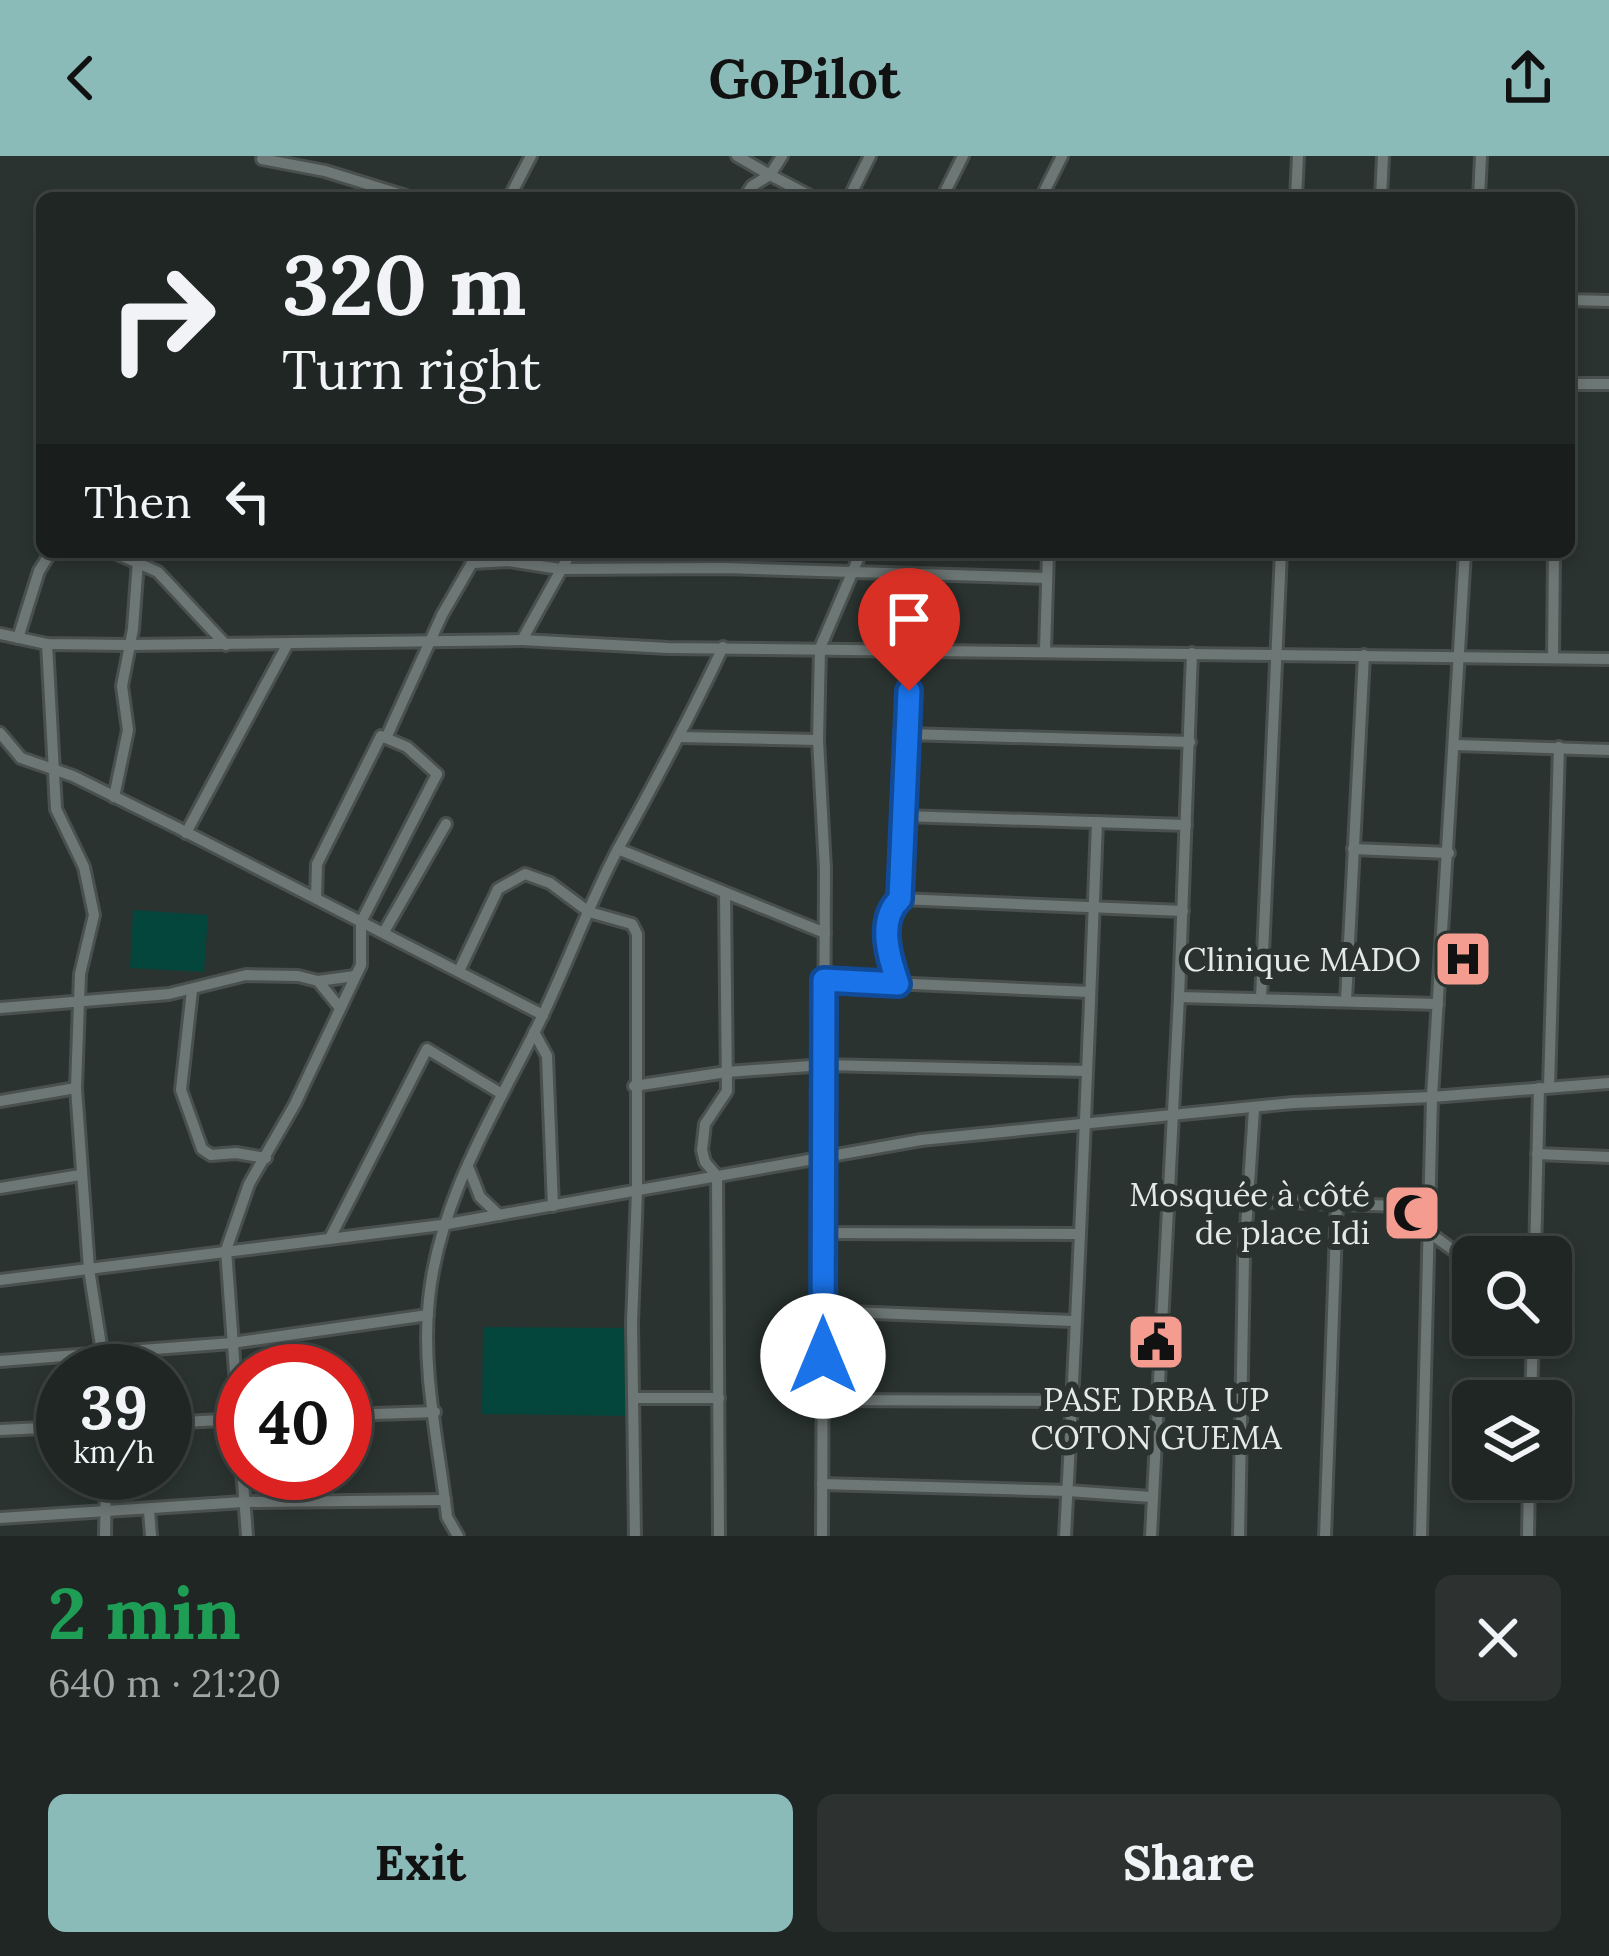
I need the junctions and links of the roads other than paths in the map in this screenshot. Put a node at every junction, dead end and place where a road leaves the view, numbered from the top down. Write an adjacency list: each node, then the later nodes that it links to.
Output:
1 (530, 156): 13 (street)
2 (736, 156): 11 (street)
3 (782, 156): 11 (street)
4 (870, 156): 16 (street)
5 (963, 156): 17 (street)
6 (1062, 156): 18 (street)
7 (1298, 156): 19 (street)
8 (1383, 156): 20 (street)
9 (1481, 156): 21 (street)
10 (262, 159): 12 (street)
11 (770, 175): 14 (street); 15 (street)
12 (393, 192)
13 (512, 192)
14 (748, 192)
15 (803, 192)
16 (852, 192)
17 (945, 192)
18 (1044, 192)
19 (1296, 192)
20 (1382, 192)
21 (1479, 192)
22 (1575, 300): 23 (street)
23 (1609, 301)
24 (1575, 383): 25 (street)
25 (1609, 384)
26 (47, 558): 41 (street)
27 (127, 558): 35 (street)
28 (567, 558): 37 (street)
29 (665, 558): 36 (street)
30 (858, 558): 38 (street)
31 (1048, 558): 39 (street)
32 (1281, 558): 53 (street)
33 (1465, 558): 55 (street)
34 (1554, 558): 56 (street)
35 (137, 562): 45 (street); 46 (street)
36 (660, 568): 37 (street); 38 (street)
37 (560, 569): 42 (street); 43 (street)
38 (852, 572): 39 (street); 49 (street)
39 (1047, 578): 51 (street)
40 (0, 634): 41 (street)
41 (18, 638): 44 (street)
42 (432, 640): 43 (street); 47 (street); 61 (street)
43 (522, 640): 48 (street)
44 (47, 644): 45 (street); 67 (street)
45 (130, 645): 46 (street); 68 (street)
46 (226, 645): 47 (street)
47 (287, 645): 73 (street)
48 (723, 647): 49 (street); 60 (street)
49 (820, 648): 50 (street); 62 (street)
50 (911, 648): 51 (street); 59 (street)
51 (1045, 650): 52 (street)
52 (1192, 652): 53 (street); 63 (street)
53 (1279, 654): 54 (street); 94 (street)
54 (1364, 655): 55 (street); 75 (street)
55 (1461, 656): 56 (street); 64 (street)
56 (1553, 658): 57 (street)
57 (1609, 658)
58 (0, 733): 67 (street)
59 (907, 734): 63 (street); 69 (street)
60 (681, 737): 62 (street); 74 (street)
61 (386, 738): 78 (street); 83 (street)
62 (818, 740): 85 (street)
63 (1190, 742): 72 (street)
64 (1456, 746): 65 (street); 76 (street)
65 (1559, 747): 66 (street); 108 (street)
66 (1609, 750)
67 (55, 769): 68 (street); 95 (street)
68 (113, 796): 73 (street)
69 (903, 816): 70 (street); 79 (street)
70 (1097, 822): 72 (street); 80 (street)
71 (446, 824): 84 (street)
72 (1186, 825): 81 (street)
73 (186, 832): 78 (street)
74 (618, 849): 77 (street); 82 (street)
75 (1353, 849): 76 (street); 96 (street)
76 (1449, 853): 97 (street)
77 (725, 893): 85 (street); 104 (street)
78 (316, 898): 83 (street)
79 (900, 899): 80 (street); 90 (street)
80 (1094, 906): 81 (street); 92 (street)
81 (1183, 911): 93 (street)
82 (589, 912): 86 (street); 100 (street); 106 (street)
83 (361, 922): 84 (street); 87 (street)
84 (383, 932): 86 (street)
85 (824, 933): 88 (street)
86 (459, 971): 100 (street)
87 (355, 976): 89 (street); 99 (street)
88 (824, 980): 90 (street); 102 (street)
89 (319, 981): 91 (street); 99 (street)
90 (898, 984): 92 (street)
91 (192, 991): 95 (street); 118 (street)
92 (1090, 992): 103 (street)
93 (1179, 997): 94 (street); 113 (street)
94 (1261, 998): 96 (street)
95 (78, 1000): 98 (street); 107 (street)
96 (1346, 1000): 97 (street)
97 (1438, 1004): 110 (street)
98 (0, 1007)
99 (340, 1008): 118 (street)
100 (543, 1015): 101 (street)
101 (534, 1032): 109 (street); 127 (street)
102 (824, 1066): 103 (street); 104 (street); 116 (street)
103 (1087, 1071): 114 (street)
104 (727, 1072): 106 (street); 121 (street)
105 (1609, 1083): 108 (street)
106 (634, 1087): 123 (street)
107 (76, 1088): 111 (street); 120 (street)
108 (1544, 1088): 110 (street); 115 (street)
109 (502, 1094): 119 (street); 135 (street)
110 (1432, 1097): 112 (street); 128 (street)
111 (0, 1101)
112 (1254, 1109): 113 (street); 125 (street)
113 (1172, 1116): 114 (street); 124 (street)
114 (1087, 1123): 116 (street); 133 (street)
115 (1537, 1154): 117 (street); 134 (street)
116 (824, 1157): 121 (street); 132 (street)
117 (1609, 1157)
118 (266, 1158): 137 (street)
119 (469, 1164): 129 (street); 130 (street)
120 (80, 1175): 122 (street); 138 (street)
121 (717, 1176): 123 (street); 149 (street)
122 (0, 1188)
123 (637, 1190): 127 (street); 148 (street)
124 (1166, 1198): 125 (street); 158 (street)
125 (1249, 1198): 126 (street); 175 (street)
126 (1337, 1202): 128 (street); 176 (street)
127 (553, 1205): 129 (street)
128 (1427, 1207): 131 (street)
129 (499, 1215): 130 (street)
130 (442, 1225): 135 (street); 141 (street)
131 (1426, 1231): 136 (street); 177 (street)
132 (823, 1233): 133 (street); 140 (street)
133 (1078, 1234): 142 (street)
134 (1535, 1236)
135 (330, 1238): 137 (street)
136 (1452, 1249)
137 (226, 1250): 138 (street); 143 (street)
138 (88, 1269): 139 (street); 144 (street)
139 (0, 1280)
140 (823, 1311): 142 (street); 150 (street)
141 (428, 1315): 143 (street); 152 (street)
142 (1074, 1321): 151 (street)
143 (232, 1343): 145 (street)
144 (103, 1344)
145 (192, 1346)
146 (36, 1358): 147 (street)
147 (0, 1361)
148 (634, 1398): 149 (street); 170 (street)
149 (719, 1398): 171 (street)
150 (822, 1400): 151 (street); 156 (street)
151 (1070, 1401): 157 (street)
152 (435, 1412): 153 (street); 160 (street)
153 (372, 1414)
154 (36, 1428): 155 (street)
155 (0, 1430)
156 (822, 1484): 157 (street); 172 (street)
157 (1068, 1491): 158 (street); 173 (street)
158 (1150, 1497): 174 (street)
159 (106, 1500): 164 (street)
160 (445, 1500): 162 (street); 169 (street)
161 (1529, 1500): 178 (street)
162 (244, 1502): 163 (street); 168 (street)
163 (148, 1511): 164 (street); 167 (street)
164 (106, 1512): 165 (street); 166 (street)
165 (0, 1518)
166 (105, 1536)
167 (151, 1536)
168 (247, 1536)
169 (458, 1536)
170 (635, 1536)
171 (719, 1536)
172 (822, 1536)
173 (1065, 1536)
174 (1151, 1536)
175 (1239, 1536)
176 (1325, 1536)
177 (1421, 1536)
178 (1528, 1536)

